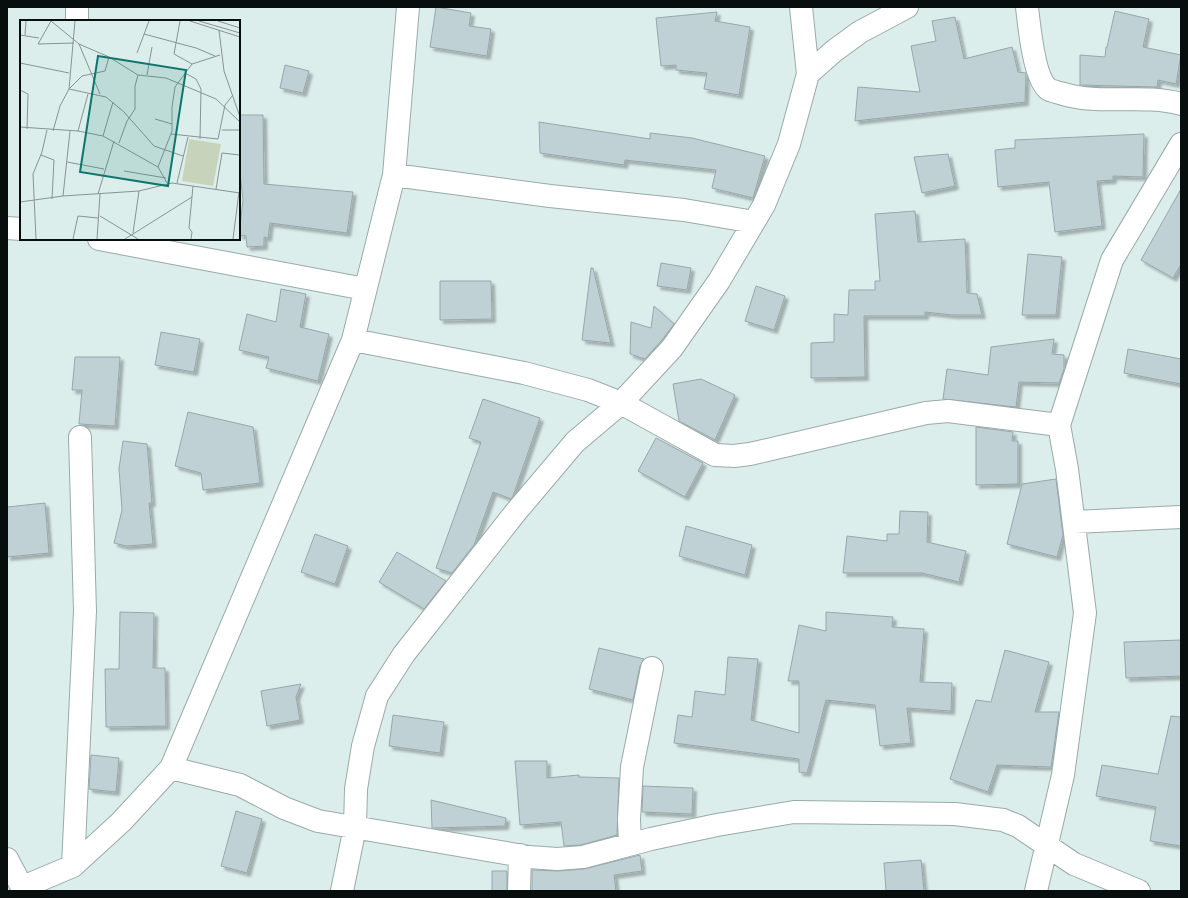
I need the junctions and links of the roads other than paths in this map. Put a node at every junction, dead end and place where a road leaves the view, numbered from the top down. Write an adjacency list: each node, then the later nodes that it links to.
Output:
1 (77, 7): 6 (street)
2 (408, 7): 10 (street)
3 (801, 7): 7 (street)
4 (907, 7): 7 (street)
5 (1027, 7): 8 (street)
6 (77, 20)
7 (808, 74): 11 (street)
8 (1181, 104)
9 (1181, 144): 18 (street)
10 (394, 175): 11 (street); 15 (street)
11 (754, 222): 17 (street)
12 (7, 228): 13 (street)
13 (20, 229)
14 (104, 240): 15 (street)
15 (366, 289): 16 (street)
16 (352, 340): 17 (street); 23 (street)
17 (621, 403): 18 (street); 24 (street)
18 (1058, 425): 21 (street)
19 (80, 437): 29 (street)
20 (1181, 517): 21 (street)
21 (1074, 522): 26 (street)
22 (652, 668): 25 (street)
23 (171, 768): 24 (street); 29 (street)
24 (355, 827): 27 (street); 31 (street)
25 (630, 844): 26 (street); 27 (street)
26 (1047, 846): 33 (street); 34 (street)
27 (520, 854): 32 (street)
28 (7, 859): 30 (street)
29 (73, 866): 30 (street)
30 (24, 889)
31 (342, 891)
32 (519, 891)
33 (1036, 891)
34 (1139, 891)

